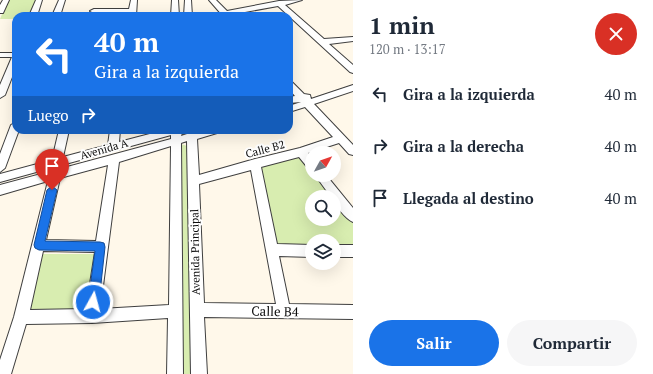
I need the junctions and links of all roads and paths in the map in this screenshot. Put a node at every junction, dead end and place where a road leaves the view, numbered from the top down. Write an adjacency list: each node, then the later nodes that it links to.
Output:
1 (6, 0): 10 (street)
2 (39, 0): 12 (street)
3 (62, 0): 13 (street)
4 (134, 0): 15 (street)
5 (175, 0): 16 (street)
6 (188, 0): 17 (street)
7 (212, 0): 18 (street)
8 (299, 0): 9 (street)
9 (280, 2): 19 (street); 20 (street)
10 (0, 11)
11 (95, 11): 14 (street)
12 (34, 12)
13 (58, 12)
14 (107, 12)
15 (132, 12)
16 (175, 12)
17 (188, 12)
18 (223, 12)
19 (238, 12)
20 (290, 12)
21 (293, 14): 23 (street)
22 (353, 39): 23 (street)
23 (322, 42): 27 (street)
24 (0, 55): 25 (street)
25 (12, 56)
26 (12, 66): 30 (street)
27 (353, 70)
28 (293, 88): 32 (street)
29 (353, 88): 32 (street)
30 (0, 95)
31 (293, 100): 32 (street)
32 (305, 100): 33 (street); 40 (street)
33 (293, 107)
34 (13, 134): 46 (street)
35 (63, 134): 47 (street)
36 (115, 134): 43 (street)
37 (173, 134): 43 (street, Avenida A)
38 (176, 134): 61 (street, Avenida Principal)
39 (192, 134): 49 (street, Avenida Principal)
40 (341, 138): 41 (street); 42 (street, Calle B2)
41 (353, 151)
42 (301, 152): 44 (street); 45 (street, Calle B2)
43 (114, 154): 47 (street, Avenida A); 54 (street)
44 (305, 157)
45 (255, 163): 49 (street, Calle B2); 55 (street)
46 (0, 168)
47 (56, 170): 48 (street, Avenida A); 51 (street, Avenida A); 53 (street)
48 (0, 178)
49 (194, 181): 59 (street, Avenida Principal)
50 (326, 182): 52 (street)
51 (0, 190)
52 (353, 217)
53 (39, 245): 54 (street); 64 (street)
54 (100, 247): 63 (street)
55 (272, 250): 56 (street); 60 (street)
56 (305, 251)
57 (341, 251): 58 (street)
58 (353, 251)
59 (197, 310): 60 (street, Calle B4); 67 (street, Avenida Principal)
60 (284, 310): 62 (street, Calle B4)
61 (175, 311): 63 (street); 66 (street, Avenida Principal)
62 (353, 312)
63 (92, 316): 64 (street)
64 (21, 317): 65 (street)
65 (3, 374)
66 (175, 374)
67 (199, 374)

